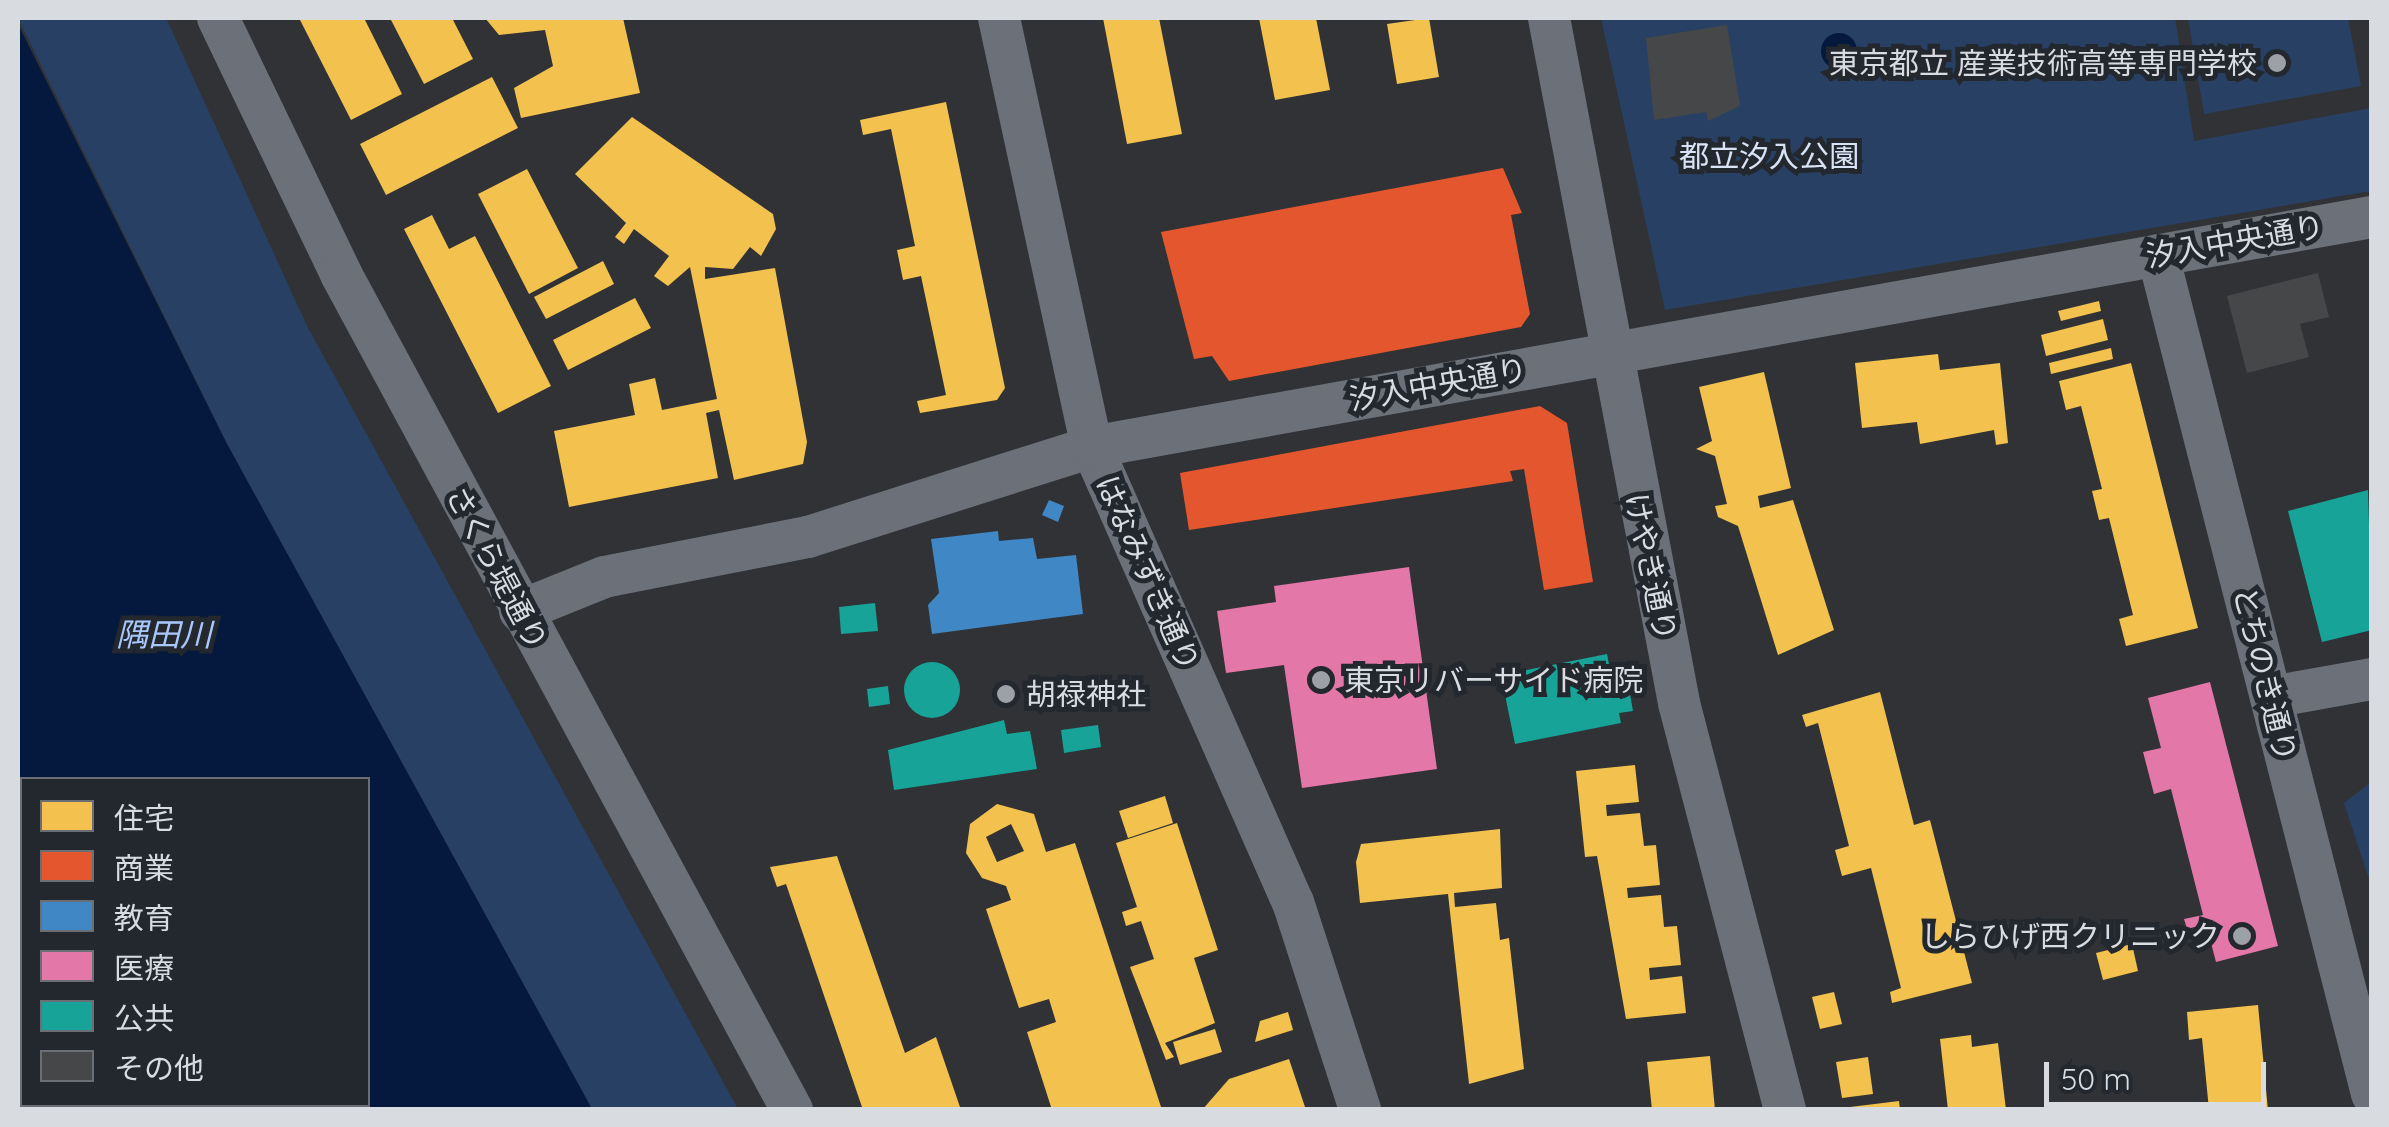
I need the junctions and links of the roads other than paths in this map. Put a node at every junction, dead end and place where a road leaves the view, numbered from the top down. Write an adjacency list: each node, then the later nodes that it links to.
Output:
1 (218, 18): 8 (street, さくら堤通り)
2 (1000, 18): 7 (street, はなみずき通り)
3 (1549, 18): 6 (street, けやき通り)
4 (2372, 216): 5 (street, 汐入中央通り)
5 (2158, 255): 6 (street, 汐入中央通り); 10 (street, とちのき通り)
6 (1608, 353): 7 (street, 汐入中央通り); 14 (street, けやき通り)
7 (1092, 446): 8 (street, 汐入中央通り); 13 (street, はなみずき通り)
8 (520, 611): 12 (street, さくら堤通り)
9 (2372, 679): 10 (street)
10 (2271, 697): 11 (street, とちのき通り)
11 (2372, 1094)
12 (792, 1110)
13 (1360, 1110)
14 (1785, 1110)

